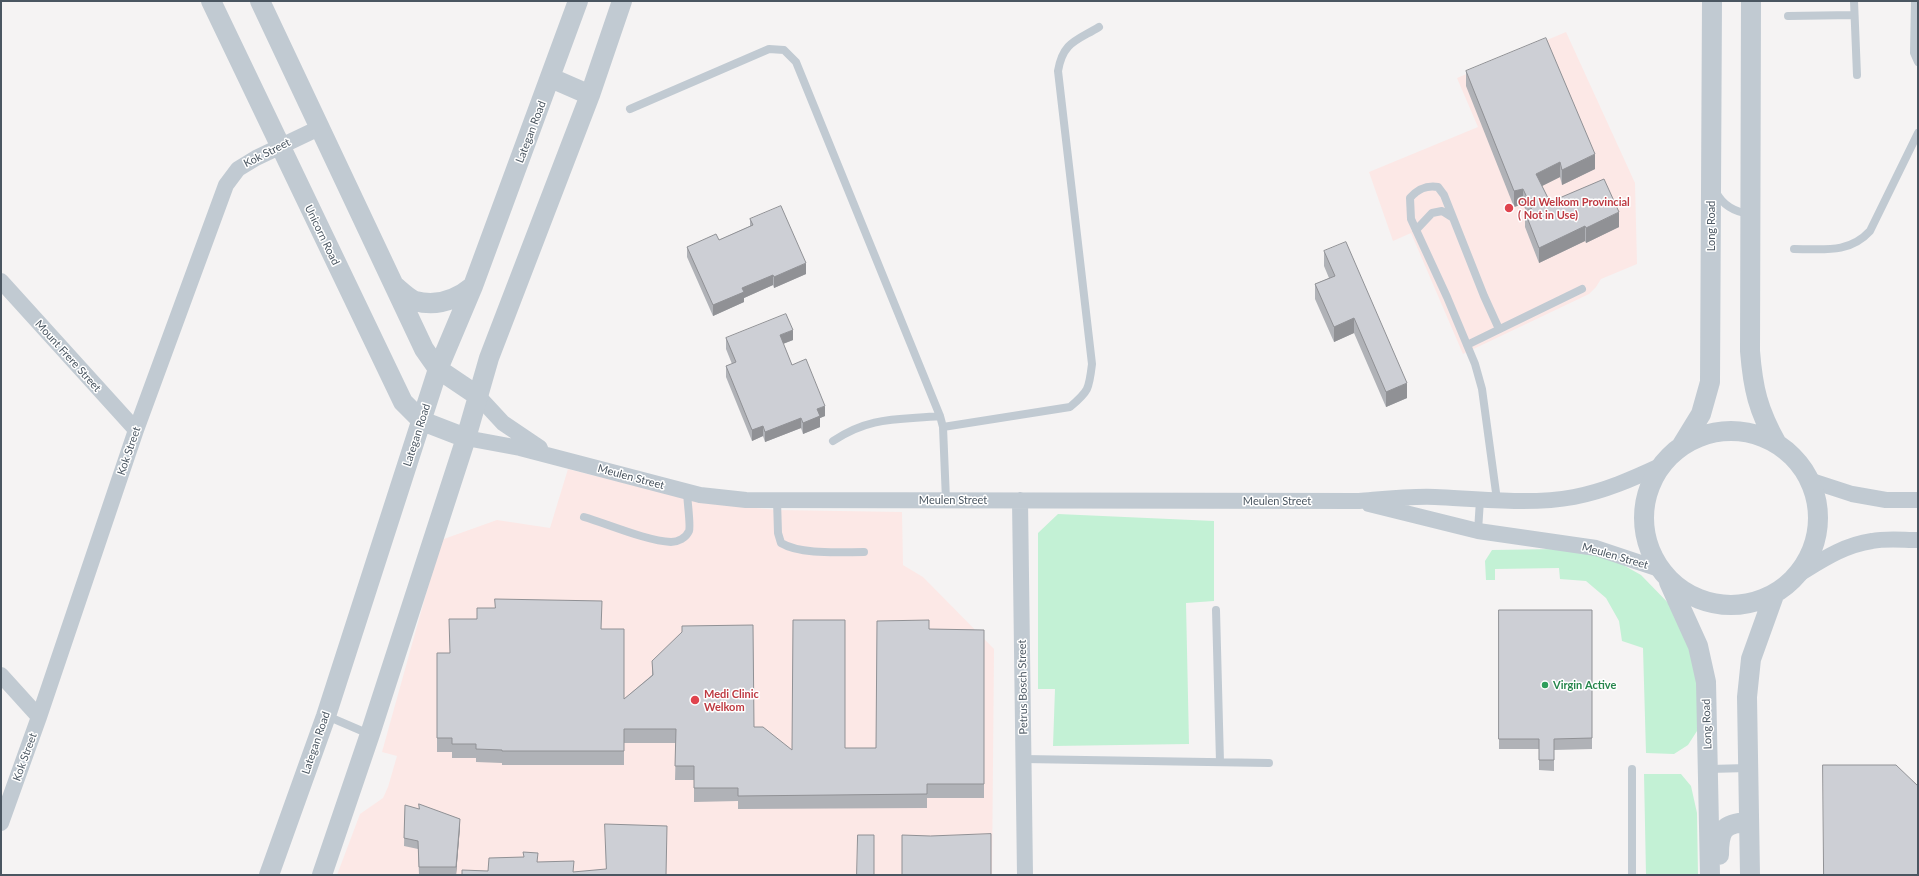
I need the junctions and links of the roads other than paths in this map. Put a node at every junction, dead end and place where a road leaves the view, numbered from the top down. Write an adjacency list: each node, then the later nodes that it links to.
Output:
1 (210, 1): 19 (street, Unicorn Road)
2 (260, 1): 17 (street)
3 (578, 1): 14 (street, Lategan Road)
4 (622, 1): 15 (street)
5 (1712, 1): 20 (street, Long Road)
6 (1751, 1): 21 (street)
7 (1854, 1): 9 (lane)
8 (1915, 1): 12 (lane)
9 (1854, 15): 10 (lane); 13 (lane)
10 (1788, 16)
11 (1099, 27): 35 (lane)
12 (1918, 62)
13 (1857, 75)
14 (551, 78): 15 (street); 27 (street, Lategan Road)
15 (590, 95): 32 (street)
16 (630, 109): 33 (lane)
17 (319, 128): 19 (street, Kok Street); 26 (street)
18 (1918, 134): 24 (lane)
19 (280, 146): 34 (street, Unicorn Road); 36 (street, Kok Street)
20 (1711, 183): 21 (lane); 40 (street, Long Road)
21 (1750, 214): 39 (street)
22 (1453, 218): 23 (lane); 23 (lane); 29 (lane)
23 (1416, 230): 30 (lane)
24 (1794, 249)
25 (1, 281): 36 (street, Mount Frere Street)
26 (395, 286): 27 (street); 31 (street)
27 (473, 286): 31 (street, Lategan Road)
28 (1582, 289): 29 (lane)
29 (1499, 329): 30 (lane)
30 (1468, 345): 49 (lane)
31 (438, 369): 32 (street); 34 (street, Lategan Road)
32 (478, 396): 37 (street); 41 (street, Meulen Street)
33 (940, 416): 35 (lane); 38 (lane)
34 (422, 421): 37 (street, Unicorn Road); 61 (street, Lategan Road)
35 (943, 427): 46 (lane)
36 (136, 430): 62 (street, Kok Street)
37 (466, 438): 41 (street, Meulen Street); 63 (street)
38 (834, 441)
39 (1777, 444): 40 (street); 43 (street)
40 (1682, 445): 42 (street, Long Road)
41 (552, 456): 44 (street, Meulen Street)
42 (1660, 466): 49 (street, Meulen Street); 57 (street, Long Road)
43 (1809, 480): 50 (street); 56 (street)
44 (687, 491): 45 (street, Meulen Street); 52 (lane)
45 (777, 500): 46 (street, Meulen Street); 55 (lane)
46 (946, 500): 47 (street, Meulen Street)
47 (1020, 500): 51 (street, Meulen Street); 64 (street, Petrus Bosch Street)
48 (1480, 500): 49 (street, Meulen Street); 51 (street, Meulen Street); 53 (lane)
49 (1497, 500)
50 (1918, 500)
51 (1359, 501): 53 (street, Meulen Street)
52 (584, 517)
53 (1478, 531): 57 (street, Meulen Street)
54 (1918, 540): 56 (street)
55 (864, 552)
56 (1799, 574): 58 (street)
57 (1664, 575): 58 (street); 69 (street, Long Road)
58 (1774, 595): 67 (street)
59 (1216, 610): 65 (lane)
60 (1, 675): 62 (street)
61 (326, 716): 63 (lane); 72 (street, Lategan Road)
62 (39, 717): 71 (street, Kok Street)
63 (370, 734): 73 (street)
64 (1024, 759): 65 (lane); 74 (street, Petrus Bosch Street)
65 (1220, 762): 66 (lane)
66 (1269, 763)
67 (1748, 768): 69 (lane); 70 (street)
68 (1632, 769): 75 (lane)
69 (1708, 769): 76 (street, Long Road)
70 (1749, 822): 77 (street); 78 (street)
71 (1, 823)
72 (270, 875)
73 (322, 875)
74 (1025, 875)
75 (1632, 875)
76 (1710, 875)
77 (1719, 875)
78 (1750, 875)

